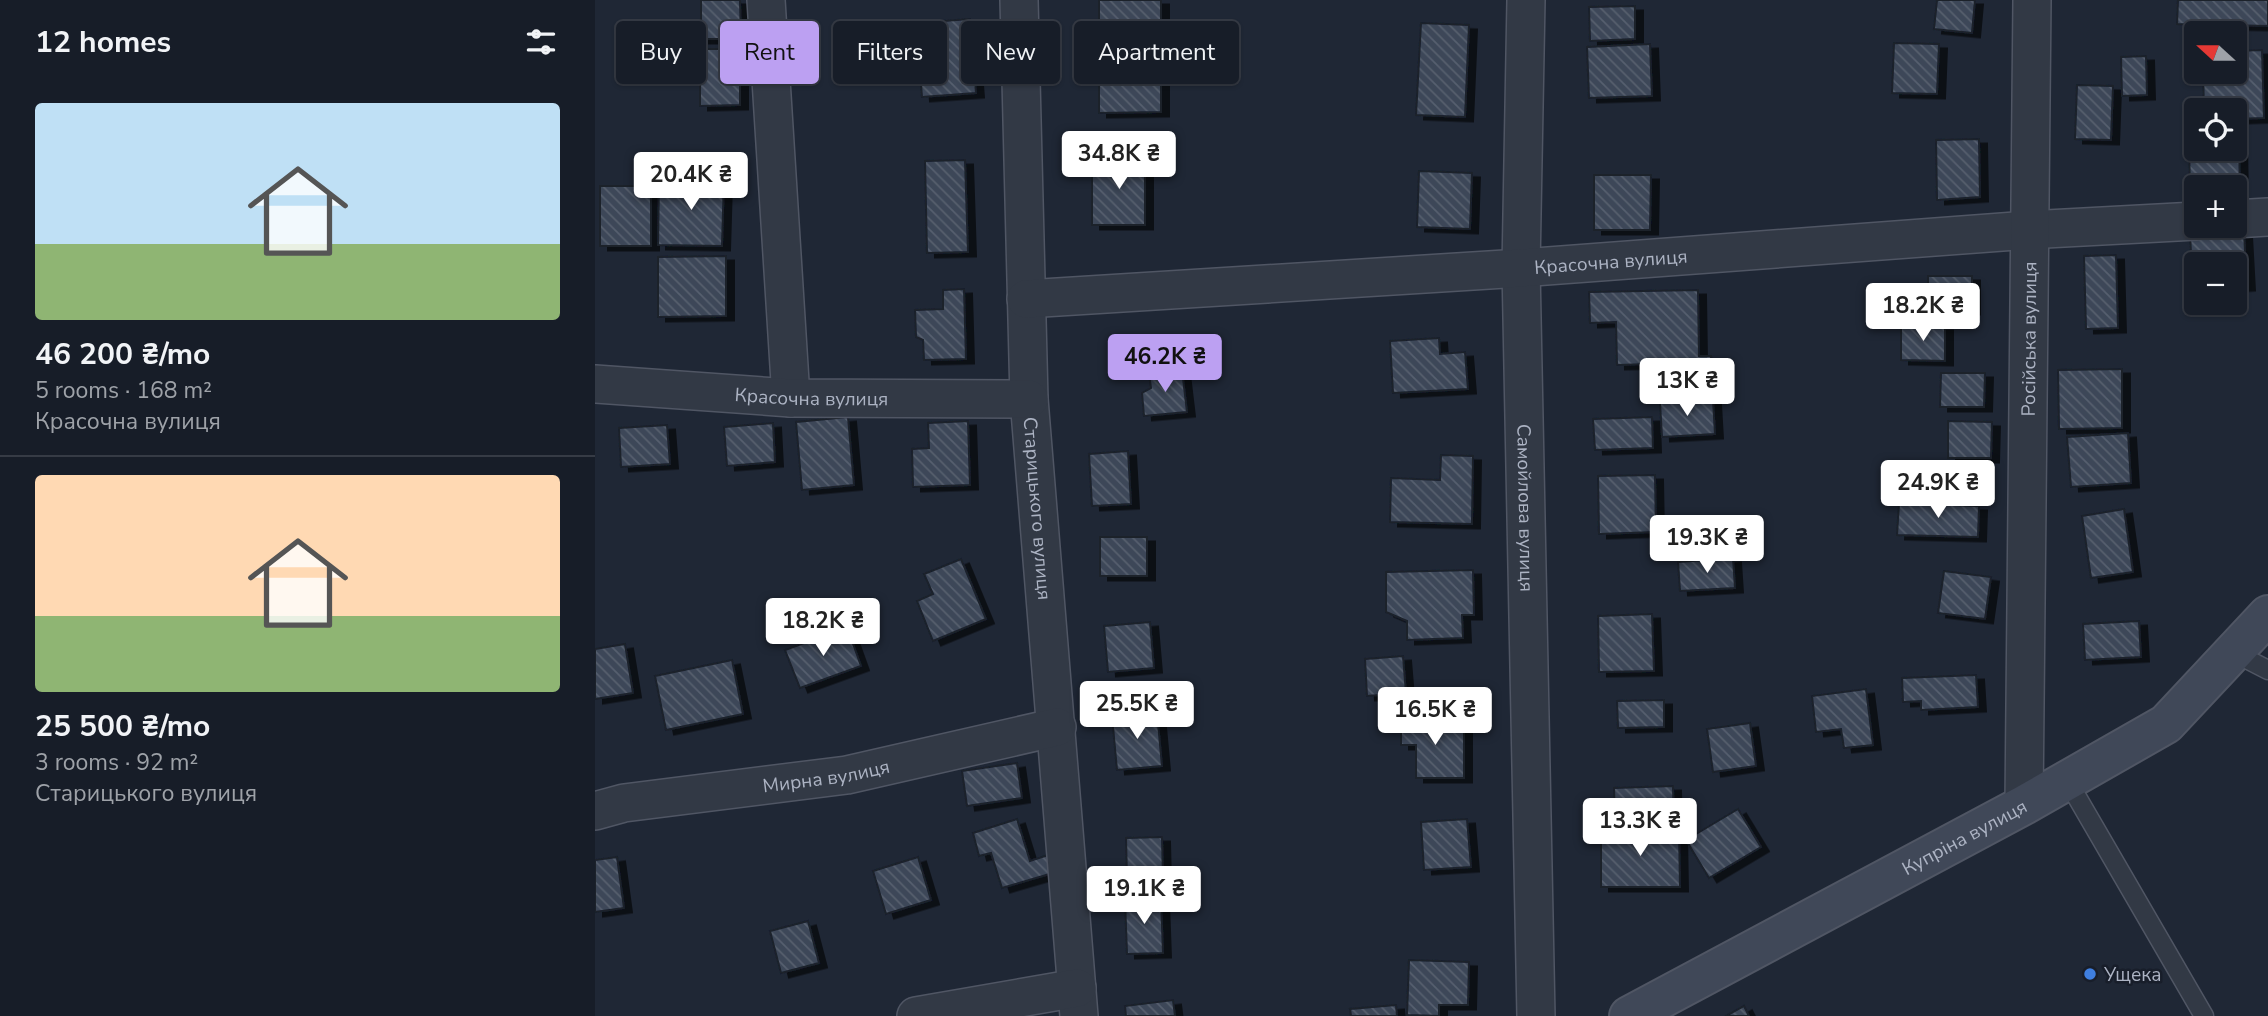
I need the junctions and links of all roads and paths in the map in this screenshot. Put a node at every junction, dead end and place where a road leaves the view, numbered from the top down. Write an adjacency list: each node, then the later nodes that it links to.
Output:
1 (766, 0): 12 (street)
2 (1019, 0): 10 (street, Старицького вулиця)
3 (1526, 0): 9 (street, Самойлова вулиця)
4 (2032, 0): 8 (street, Російська вулиця)
5 (2268, 217): 6 (street)
6 (2247, 218)
7 (2184, 222): 8 (street, Красочна вулиця)
8 (2029, 230): 9 (street, Красочна вулиця); 19 (street, Російська вулиця)
9 (1521, 268): 10 (street, Красочна вулиця); 23 (street, Самойлова вулиця)
10 (1026, 299): 13 (street, Старицького вулиця)
11 (595, 384): 12 (street, Красочна вулиця)
12 (790, 398): 13 (street, Красочна вулиця)
13 (1028, 399): 17 (street, Старицького вулиця)
14 (2268, 615): 15 (main road, Купріна вулиця)
15 (2233, 652): 16 (lane); 18 (main road, Купріна вулиця)
16 (2268, 670)
17 (1057, 727): 20 (street, Мирна вулиця); 21 (street, Старицького вулиця)
18 (2067, 780): 19 (main road, Купріна вулиця); 25 (lane)
19 (2024, 805): 24 (main road, Купріна вулиця)
20 (595, 811)
21 (1078, 1002): 22 (street)
22 (916, 1016)
23 (1537, 1016)
24 (1629, 1016)
25 (2204, 1016)

